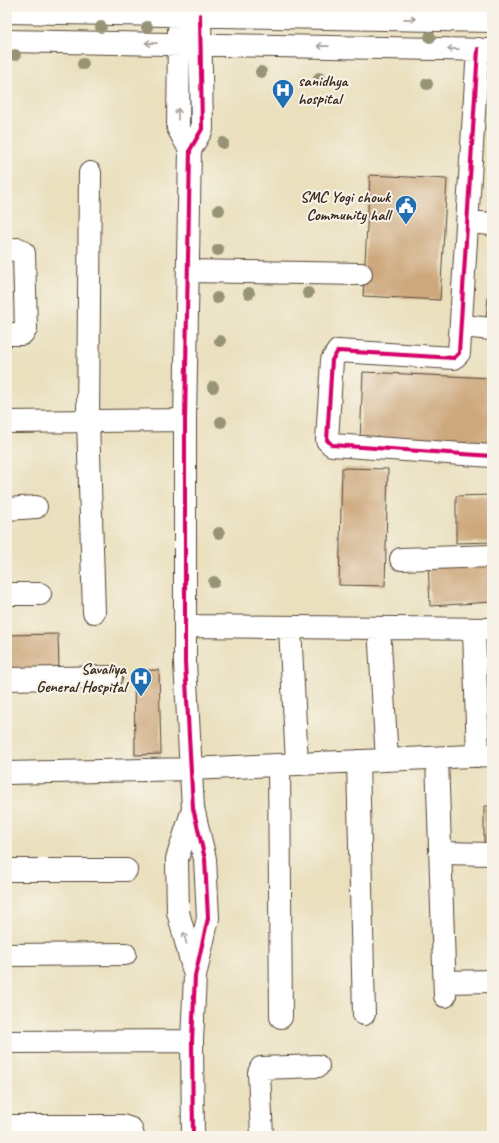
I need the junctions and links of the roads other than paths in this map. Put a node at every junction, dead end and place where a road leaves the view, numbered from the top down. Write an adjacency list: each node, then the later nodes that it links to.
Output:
1 (7, 12): 2 (street)
2 (189, 13): 3 (street, one-way to 3); 5 (street); 6 (street)
3 (492, 21)
4 (7, 41): 5 (street, one-way to 4)
5 (178, 44): 6 (street); 8 (street, one-way to 5)
6 (201, 44): 7 (street, one-way to 6); 8 (street)
7 (485, 50): 10 (street)
8 (190, 150): 13 (street)
9 (90, 173): 19 (street)
10 (468, 222): 11 (street); 15 (street)
11 (492, 224)
12 (7, 250): 17 (street)
13 (188, 271): 14 (street); 18 (street)
14 (361, 274)
15 (462, 326): 16 (street); 21 (street)
16 (492, 329)
17 (7, 334)
18 (185, 420): 19 (street); 29 (street)
19 (88, 421): 20 (street); 28 (street)
20 (7, 422)
21 (492, 456)
22 (36, 507): 23 (street)
23 (7, 509)
24 (492, 556): 25 (street)
25 (401, 559)
26 (7, 594): 27 (street)
27 (40, 594)
28 (94, 612)
29 (185, 626): 30 (street); 40 (street)
30 (290, 627): 31 (street); 39 (street)
31 (379, 628): 32 (street); 37 (street)
32 (483, 629): 35 (street)
33 (111, 677): 34 (street)
34 (7, 679)
35 (485, 755): 36 (street)
36 (437, 758): 37 (street); 43 (street)
37 (387, 760): 38 (street)
38 (358, 761): 39 (street); 51 (street)
39 (288, 764): 40 (street); 52 (street)
40 (191, 769): 41 (street); 42 (street)
41 (7, 774)
42 (193, 808): 49 (street); 49 (street, one-way to 42)
43 (440, 852): 44 (street); 50 (street)
44 (492, 854)
45 (7, 870): 46 (street)
46 (126, 870)
47 (125, 954): 48 (street)
48 (7, 955)
49 (195, 976): 53 (street)
50 (492, 981)
51 (364, 1014)
52 (281, 1017)
53 (192, 1041): 54 (street); 58 (street)
54 (7, 1042)
55 (318, 1066): 59 (street)
56 (7, 1126): 57 (street)
57 (133, 1136)
58 (193, 1136)
59 (262, 1136)

